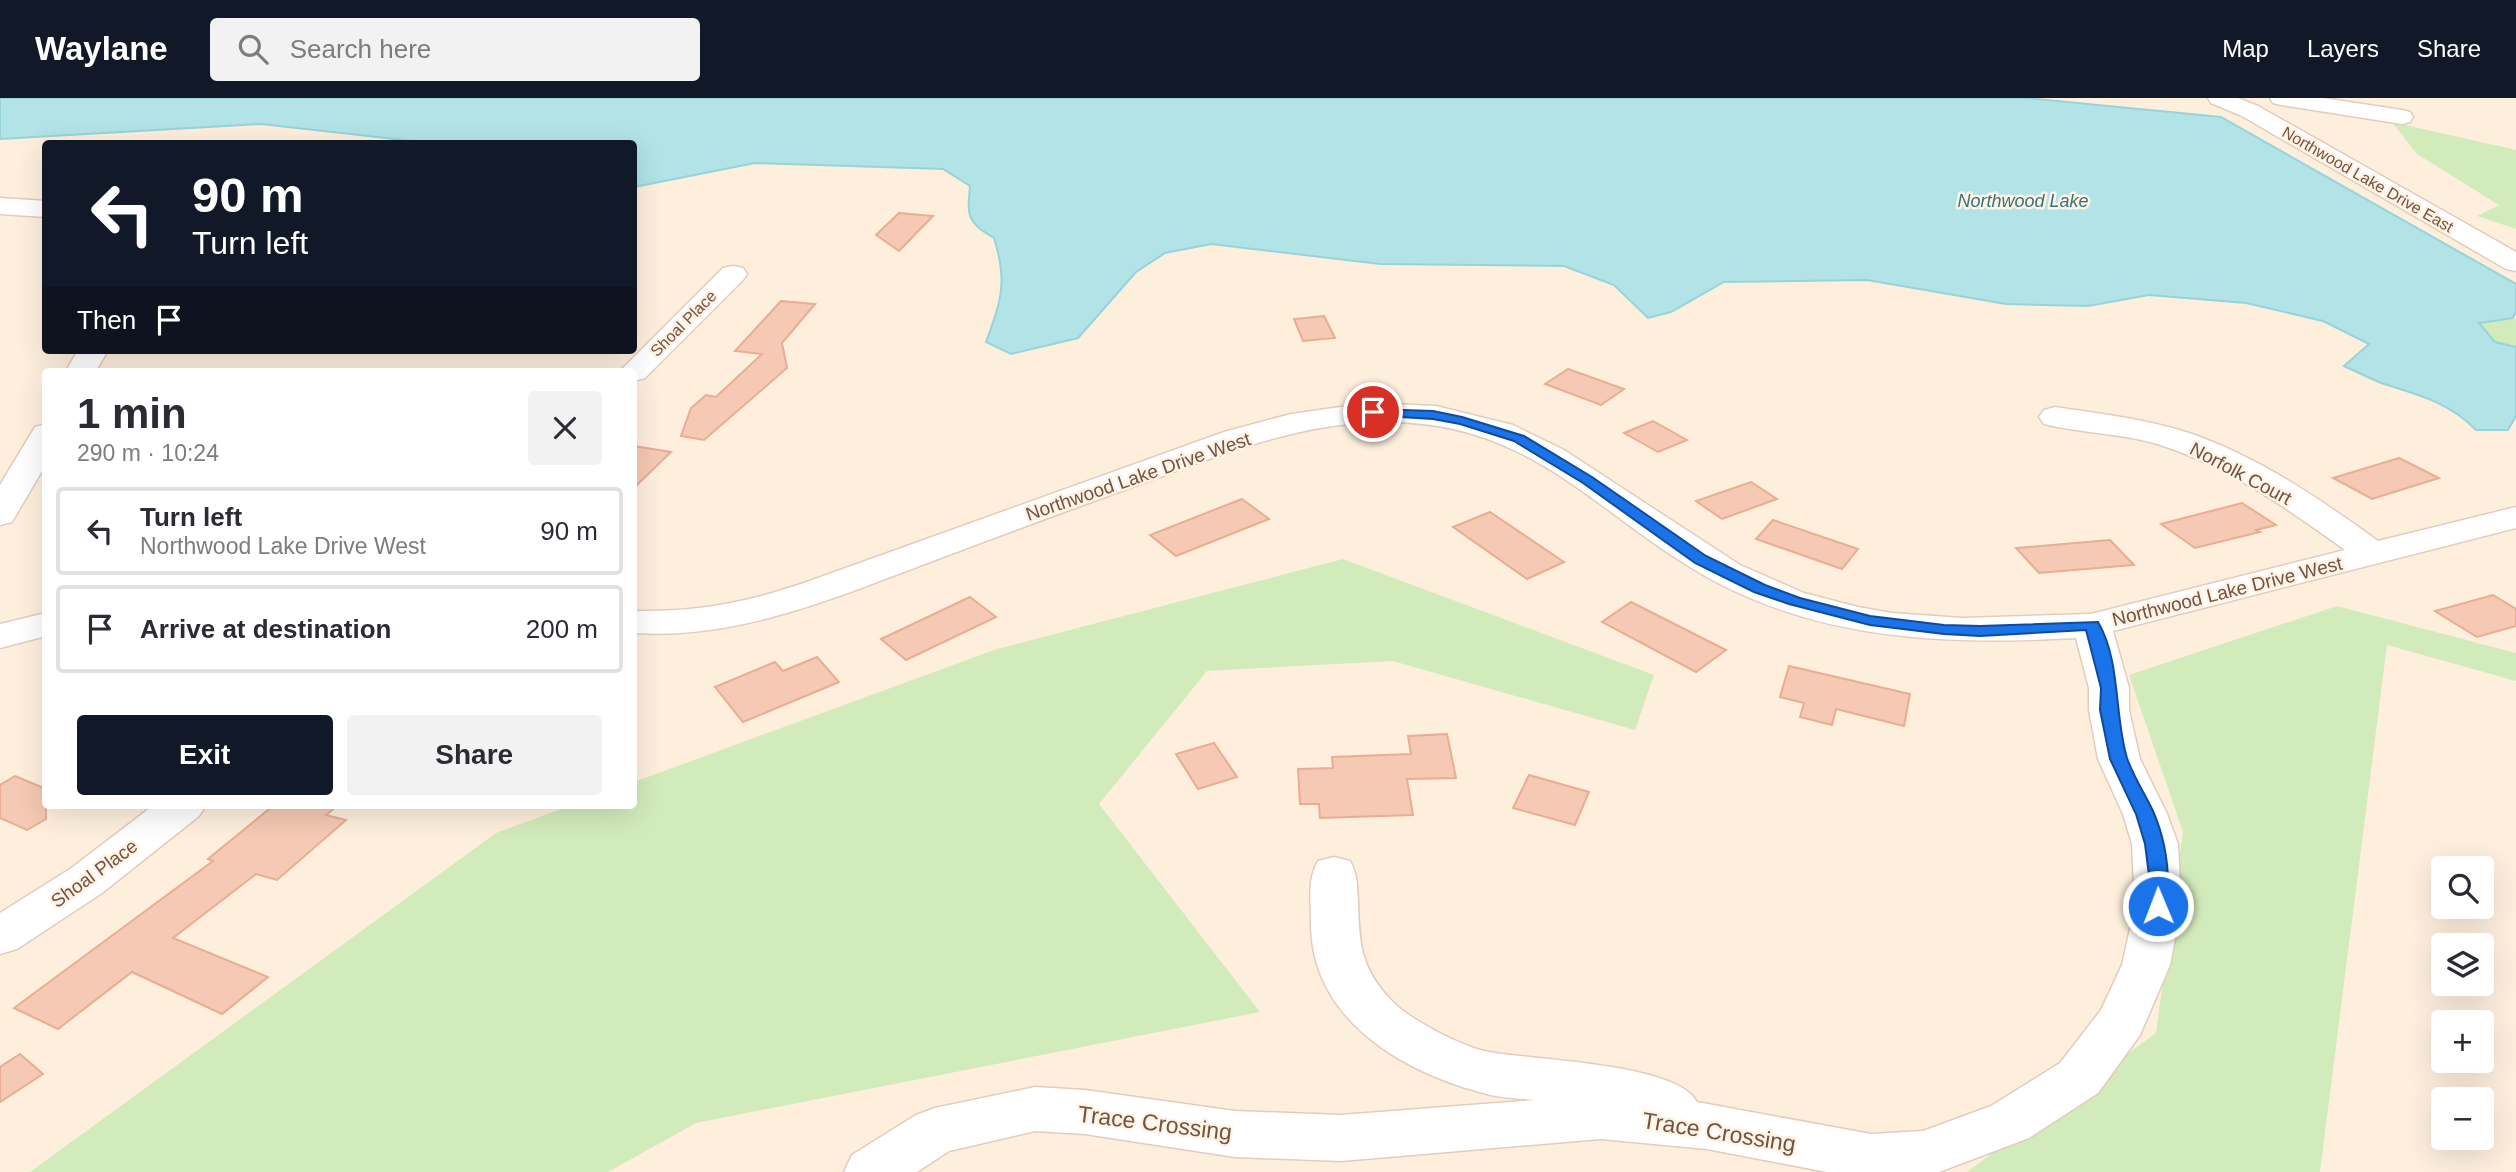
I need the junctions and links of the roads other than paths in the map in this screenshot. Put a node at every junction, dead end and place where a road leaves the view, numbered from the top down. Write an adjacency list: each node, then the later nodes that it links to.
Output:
1 (2219, 98): 6 (street, Northwood Lake Drive East)
2 (2281, 98): 3 (street)
3 (2402, 117)
4 (0, 206): 5 (street)
5 (42, 209)
6 (2516, 264)
7 (733, 274): 8 (street, Shoal Place)
8 (637, 369)
9 (2055, 417): 13 (street, Norfolk Court)
10 (42, 442): 11 (street)
11 (0, 515)
12 (2516, 517): 13 (street, Northwood Lake Drive West)
13 (2373, 554): 16 (street, Northwood Lake Drive West)
14 (637, 622): 16 (street, Northwood Lake Drive West)
15 (42, 625): 17 (street)
16 (2092, 625): 21 (street, Trace Crossing)
17 (0, 636)
18 (179, 809): 20 (street, Shoal Place)
19 (1334, 873): 21 (street)
20 (0, 936)
21 (1707, 1126): 22 (street, Trace Crossing)
22 (872, 1172)

